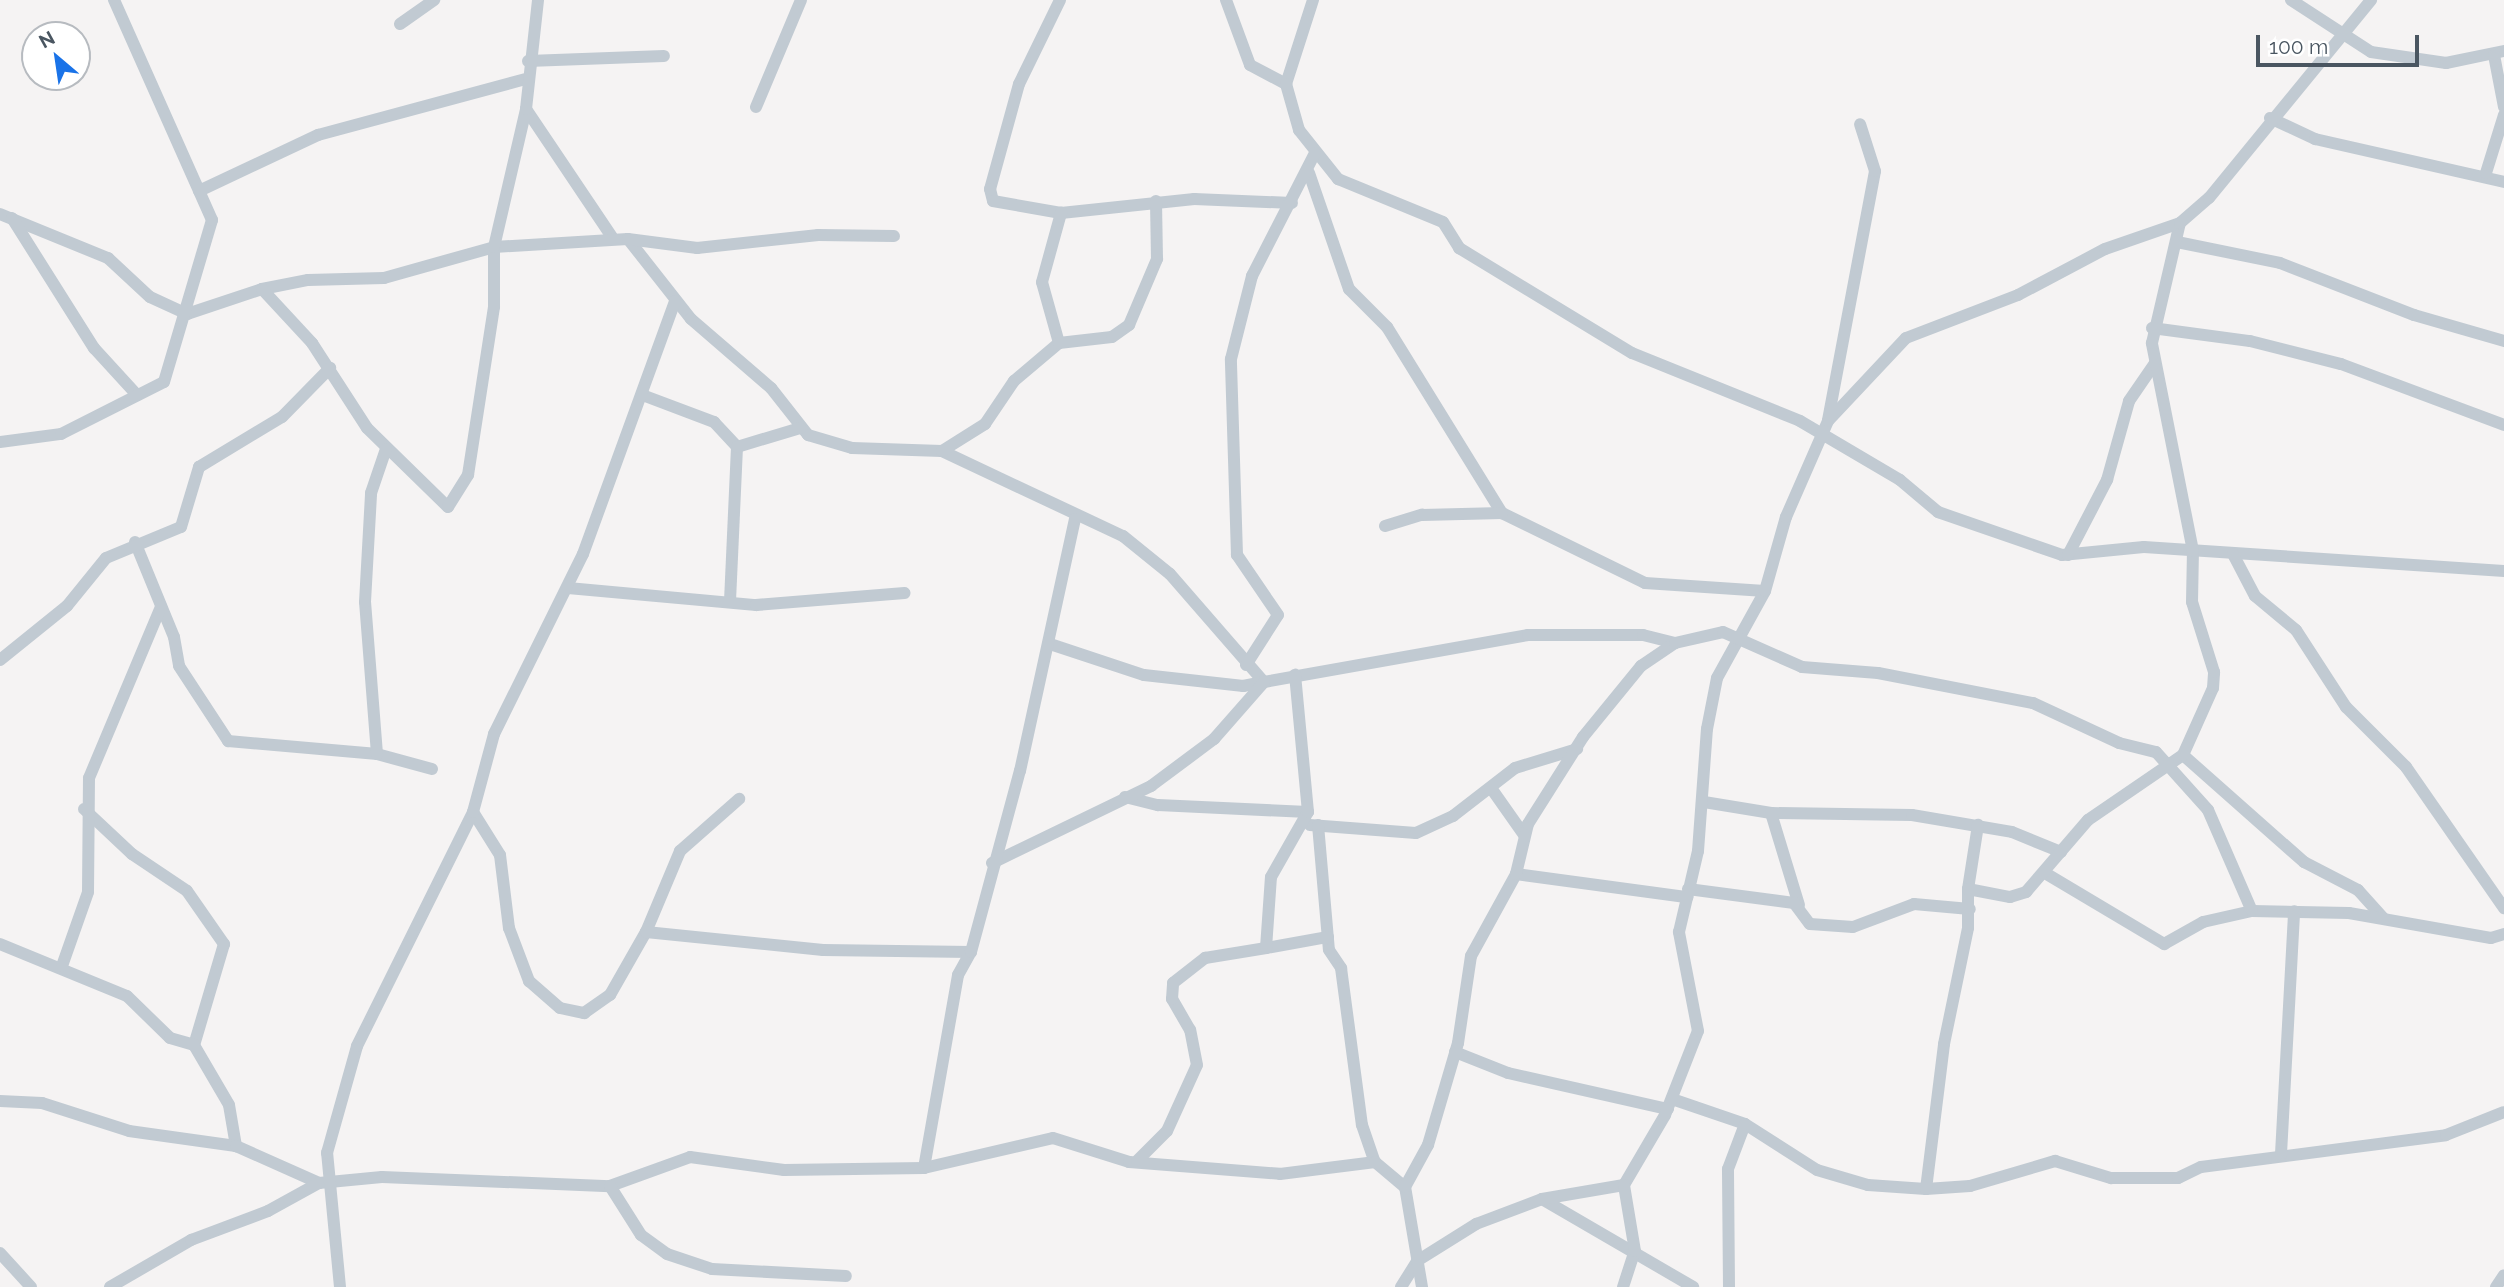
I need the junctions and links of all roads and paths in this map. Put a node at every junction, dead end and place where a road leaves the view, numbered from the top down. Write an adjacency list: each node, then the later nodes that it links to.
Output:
1 (114, 0): 27 (street)
2 (434, 0): 10 (street)
3 (538, 0): 14 (street)
4 (801, 0): 17 (street)
5 (1060, 0): 30 (street)
6 (1226, 0): 16 (street)
7 (1313, 0): 16 (street)
8 (2291, 0): 11 (street)
9 (2371, 0): 11 (street)
10 (400, 24)
11 (2341, 34): 12 (street); 21 (street)
12 (2499, 53): 18 (street)
13 (664, 56): 14 (street)
14 (528, 61): 15 (street)
15 (525, 79): 19 (street); 27 (street)
16 (1286, 84): 23 (street)
17 (756, 107)
18 (2504, 107)
19 (526, 109): 34 (street); 37 (street)
20 (2504, 116): 25 (street)
21 (2270, 118): 25 (street); 32 (street)
22 (1860, 124): 48 (street)
23 (1315, 153): 24 (street); 51 (street)
24 (1309, 173): 29 (street); 56 (street)
25 (2486, 173): 26 (street)
26 (2504, 182)
27 (199, 191): 40 (street)
28 (1156, 201): 29 (street); 30 (street); 43 (street)
29 (1292, 203): 73 (street)
30 (1060, 213): 43 (street)
31 (6, 216): 40 (street); 46 (street)
32 (2180, 223): 36 (street); 48 (street)
33 (894, 236): 35 (street)
34 (611, 237): 35 (street); 37 (street)
35 (628, 239): 39 (street)
36 (2177, 243): 41 (street); 42 (street)
37 (494, 247): 38 (street); 54 (street)
38 (262, 289): 40 (street); 45 (street)
39 (675, 301): 47 (street); 50 (street)
40 (187, 314): 46 (street)
41 (2152, 328): 44 (street); 49 (street)
42 (2504, 341)
43 (1059, 343): 55 (street)
44 (2155, 363): 60 (street); 62 (street)
45 (330, 368): 54 (street); 59 (street)
46 (136, 395): 52 (street)
47 (645, 396): 53 (street); 64 (street)
48 (1828, 421): 51 (street)
49 (2504, 425)
50 (800, 428): 53 (street); 55 (street)
51 (1820, 433): 62 (street); 65 (street)
52 (0, 442)
53 (737, 447): 67 (street)
54 (386, 449): 77 (street)
55 (942, 451): 57 (street)
56 (1502, 513): 58 (street); 65 (street)
57 (1075, 519): 71 (street); 73 (street)
58 (1385, 526)
59 (135, 542): 68 (street); 72 (street)
60 (2193, 551): 61 (street); 62 (street); 78 (street)
61 (2233, 554): 63 (street); 100 (street)
62 (2068, 555)
63 (2504, 571)
64 (568, 588): 67 (street); 86 (street)
65 (1765, 591): 69 (street)
66 (905, 593): 67 (street)
67 (730, 602)
68 (160, 607): 77 (street); 85 (street)
69 (1737, 637): 70 (street); 79 (street); 84 (street)
70 (1675, 643): 74 (street); 76 (street)
71 (1050, 644): 75 (street); 94 (street)
72 (0, 660)
73 (1246, 665): 75 (street)
74 (1295, 675): 75 (street); 87 (street)
75 (1264, 682): 82 (street)
76 (1577, 749): 81 (street); 92 (street)
77 (377, 754): 80 (street)
78 (2183, 755): 79 (street); 104 (street)
79 (2166, 765): 93 (street); 102 (street)
80 (432, 769)
81 (1491, 788): 90 (street); 92 (street)
82 (1125, 797): 87 (street); 94 (street)
83 (739, 799): 105 (street)
84 (1704, 802): 88 (street); 98 (street)
85 (84, 809): 111 (street); 112 (street)
86 (473, 812): 105 (street); 123 (street)
87 (1308, 812): 89 (street)
88 (1771, 813): 91 (street); 99 (street)
89 (1303, 825): 90 (street); 109 (street)
90 (1318, 825): 107 (street)
91 (1978, 825): 93 (street); 97 (street)
92 (1524, 835): 96 (street)
93 (2061, 852): 95 (street)
94 (992, 863): 110 (street)
95 (2045, 873): 97 (street); 102 (street)
96 (1516, 874): 98 (street); 113 (street)
97 (1968, 889): 101 (street)
98 (1687, 893): 99 (street); 115 (street)
99 (1799, 905): 101 (street)
100 (2504, 908)
101 (1970, 909): 127 (street)
102 (2252, 911): 103 (street)
103 (2294, 911): 104 (street); 119 (street)
104 (2383, 918): 106 (street)
105 (646, 932): 110 (street)
106 (2504, 934)
107 (1328, 937): 109 (street); 121 (street)
108 (0, 944): 111 (street)
109 (1266, 948): 120 (street)
110 (971, 952): 122 (street)
111 (62, 966): 112 (street)
112 (194, 1045): 118 (street)
113 (1455, 1052): 115 (street); 126 (street)
114 (0, 1101): 118 (street)
115 (1670, 1104): 117 (street); 124 (street)
116 (2504, 1112): 119 (street)
117 (1745, 1124): 127 (street); 141 (street)
118 (236, 1146): 123 (street)
119 (2281, 1154): 127 (street)
120 (1138, 1161): 121 (street); 122 (street)
121 (1375, 1162): 126 (street)
122 (923, 1168): 125 (street)
123 (324, 1183): 125 (street); 135 (street); 136 (street)
124 (1624, 1185): 128 (street); 129 (street)
125 (610, 1186): 133 (street)
126 (1405, 1186): 131 (street)
127 (1926, 1189)
128 (1542, 1199): 129 (street); 131 (street)
129 (1635, 1251): 139 (street); 140 (street)
130 (0, 1253): 134 (street)
131 (1417, 1261): 137 (street); 138 (street)
132 (2504, 1275): 142 (street)
133 (846, 1276)
134 (31, 1287)
135 (110, 1287)
136 (340, 1287)
137 (1401, 1287)
138 (1422, 1287)
139 (1623, 1287)
140 (1693, 1287)
141 (1730, 1287)
142 (2496, 1287)

